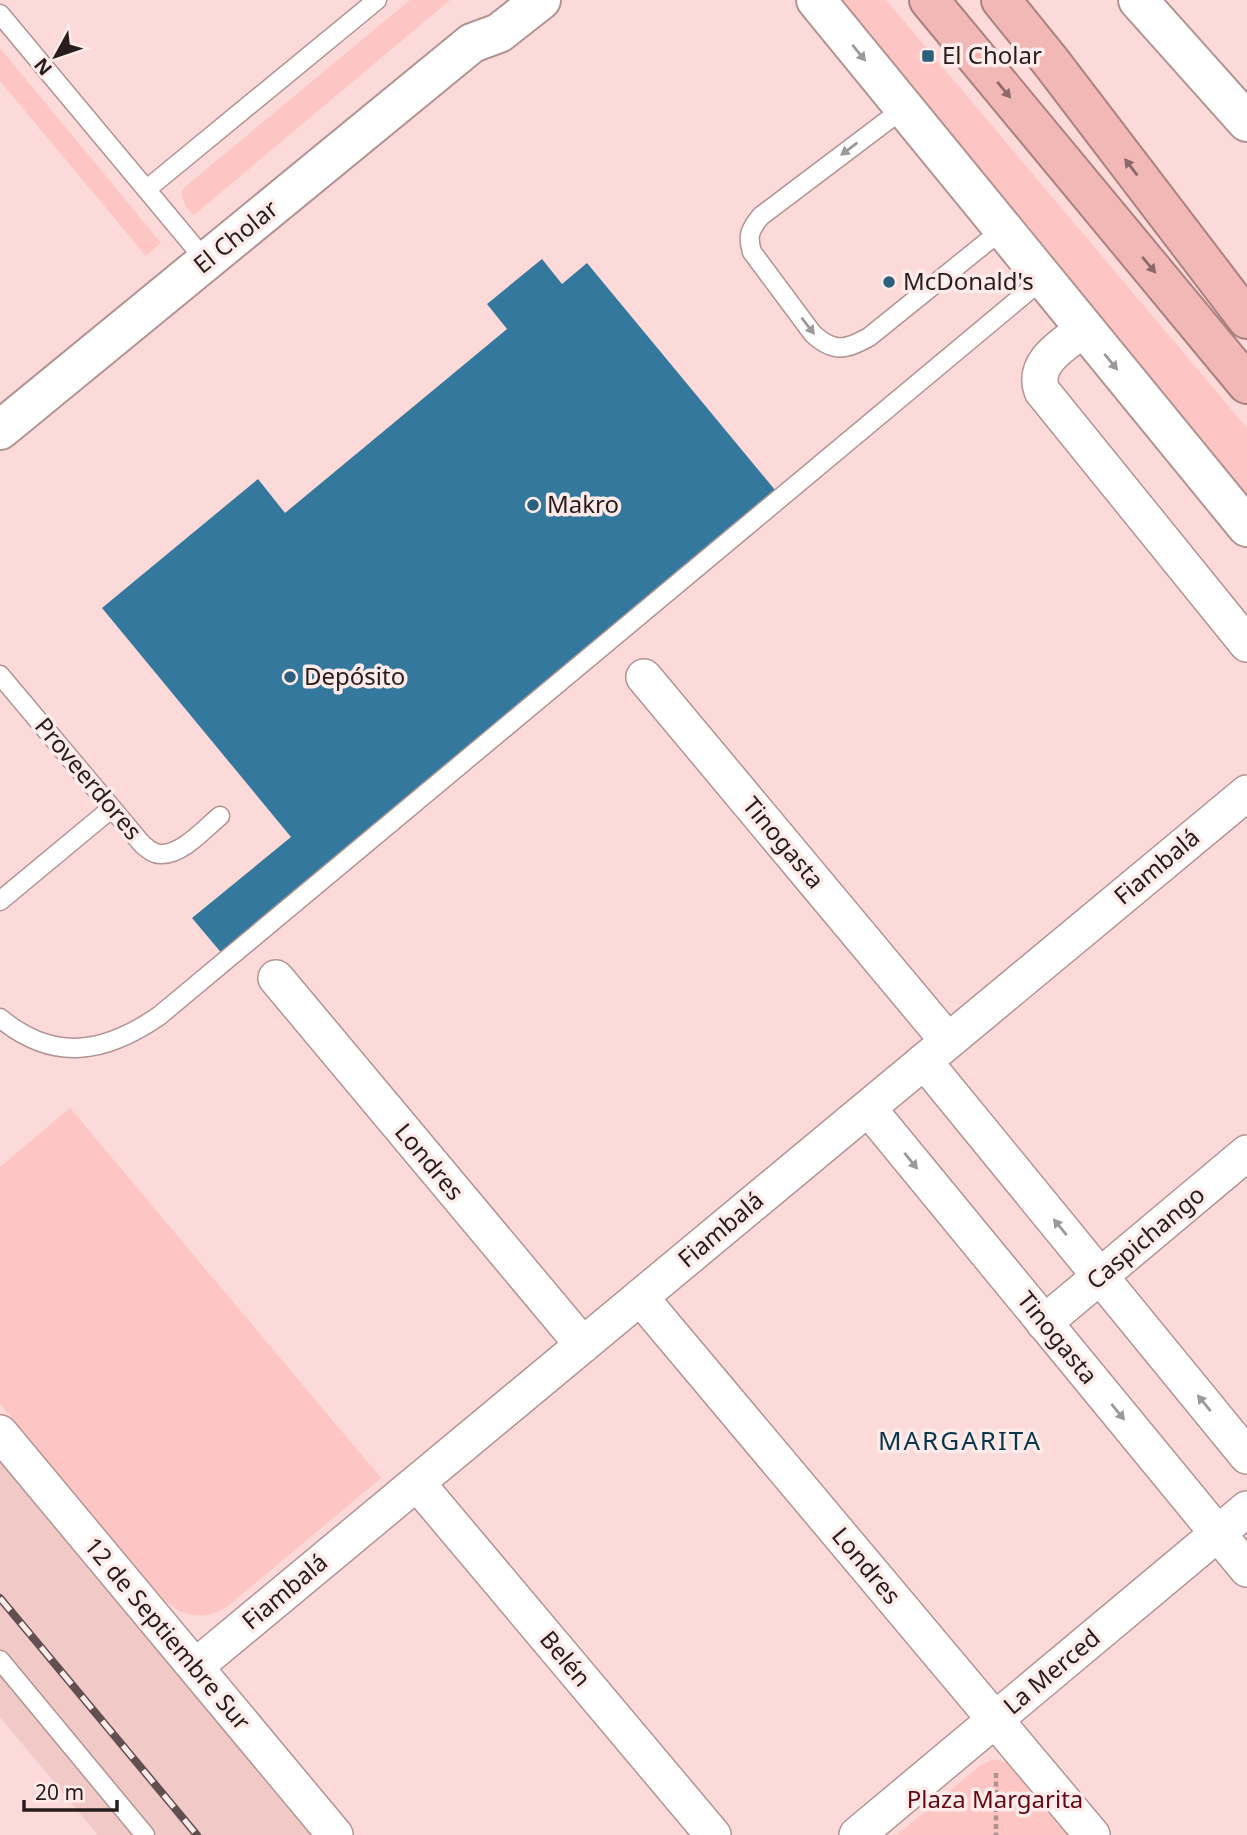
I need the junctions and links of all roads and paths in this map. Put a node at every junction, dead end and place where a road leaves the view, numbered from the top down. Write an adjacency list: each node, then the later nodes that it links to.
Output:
1 (377, 0): 12 (lane)
2 (501, 0): 9 (street, El Cholar)
3 (541, 0): 9 (street, El Cholar)
4 (816, 0): 10 (street, one-way to 10)
5 (929, 0): 18 (highway, one-way to 18)
6 (1000, 0): 16 (highway, one-way to 6)
7 (1138, 0): 11 (street)
8 (0, 14): 12 (lane)
9 (472, 43): 14 (street, El Cholar)
10 (904, 108): 13 (street); 13 (lane, one-way to 13)
11 (1247, 122)
12 (146, 189): 14 (lane)
13 (1003, 229): 15 (street)
14 (206, 261): 19 (street, El Cholar)
15 (1044, 278): 17 (street); 29 (lane)
16 (1247, 319)
17 (1084, 328): 20 (street, one-way to 20); 21 (street)
18 (1247, 384)
19 (0, 430)
20 (1247, 527)
21 (1247, 645)
22 (0, 675): 25 (lane, Proveerdores)
23 (644, 677): 30 (street, Tinogasta)
24 (1247, 793): 30 (street, Fiambalá)
25 (112, 808): 26 (lane, Proveerdores); 27 (lane)
26 (220, 816)
27 (0, 901)
28 (276, 978): 36 (street, Londres)
29 (0, 1018)
30 (936, 1051): 31 (street, Fiambalá); 33 (street, Tinogasta, one-way to 30)
31 (868, 1108): 34 (street, Fiambalá); 35 (street, Tinogasta, one-way to 35)
32 (1247, 1153): 33 (street, Caspichango)
33 (1100, 1276): 35 (street, Caspichango); 38 (street, Tinogasta, one-way to 33)
34 (640, 1297): 36 (street, Fiambalá); 45 (street, Londres)
35 (1044, 1322): 41 (street, Tinogasta, one-way to 41)
36 (583, 1345): 39 (street, Fiambalá)
37 (0, 1433): 44 (street, 12 de Septiembre Sur)
38 (1247, 1456)
39 (416, 1483): 44 (street, Fiambalá); 51 (street, Belén)
40 (1247, 1509): 41 (street, La Merced)
41 (1218, 1533): 42 (street, Tinogasta); 45 (street, La Merced)
42 (1247, 1569)
43 (0, 1660): 49 (lane)
44 (195, 1667): 50 (street, 12 de Septiembre Sur)
45 (995, 1720): 52 (street, La Merced); 54 (street, Londres)
46 (985, 1771): 47 (path)
47 (996, 1772): 48 (path); 53 (path)
48 (1003, 1773)
49 (145, 1835)
50 (335, 1835)
51 (713, 1835)
52 (857, 1835)
53 (996, 1835)
54 (1092, 1835)

